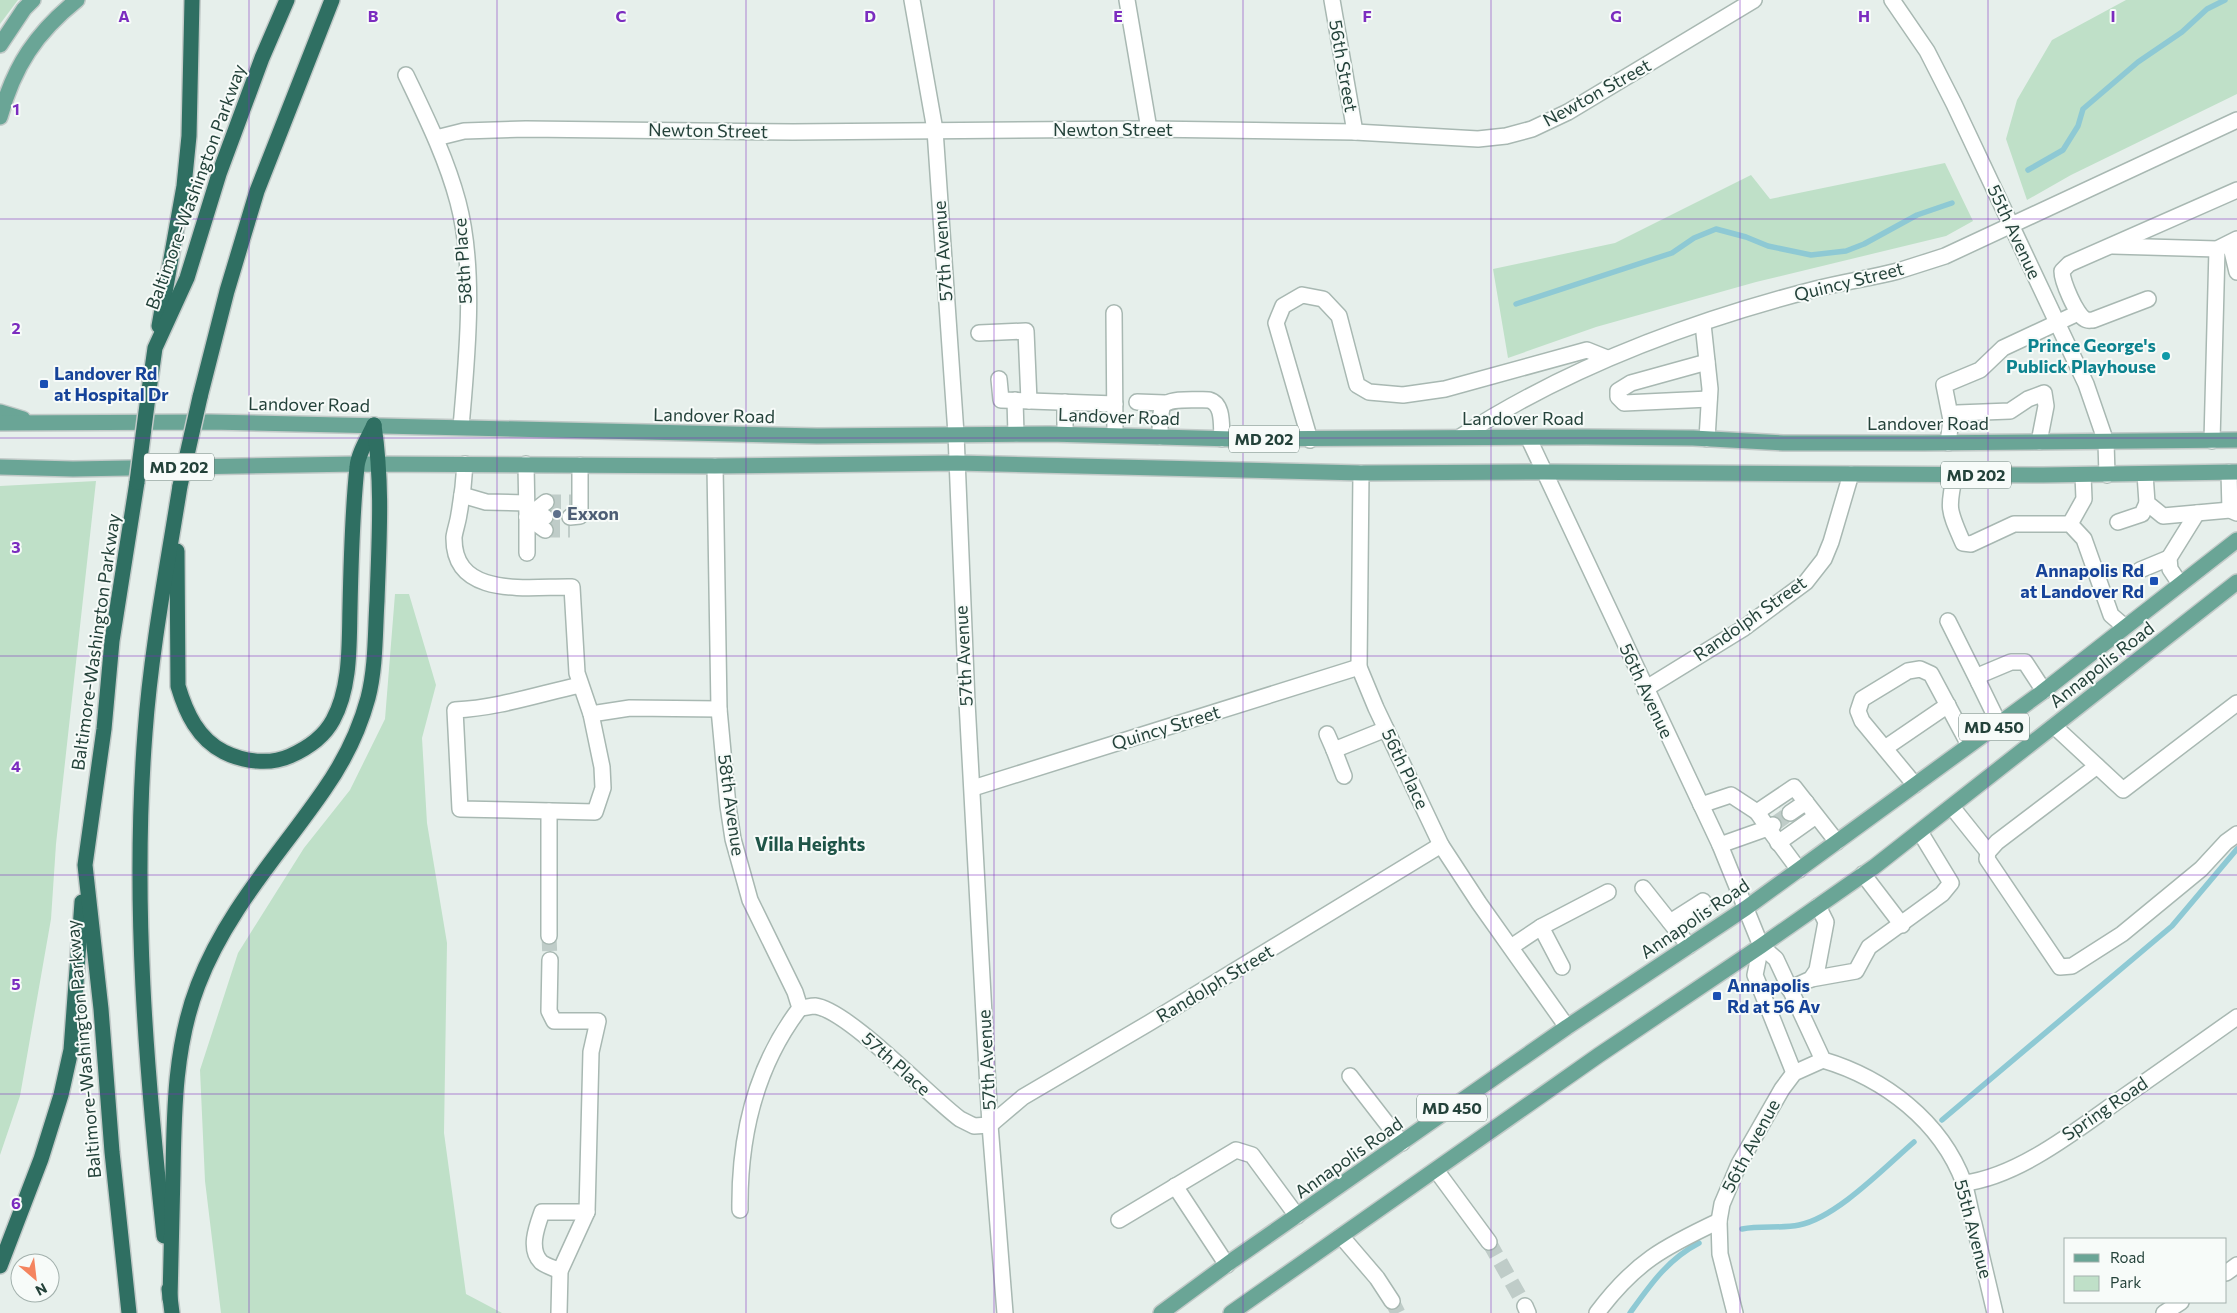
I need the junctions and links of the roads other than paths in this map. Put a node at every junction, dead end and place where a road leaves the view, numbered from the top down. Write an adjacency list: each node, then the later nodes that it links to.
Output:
1 (33, 0): 11 (main road)
2 (77, 0): 13 (main road)
3 (287, 0): 32 (highway, Baltimore-Washington Parkway)
4 (332, 0): 81 (highway, bridge)
5 (912, 0): 16 (street, 57th Avenue)
6 (1127, 0): 15 (street)
7 (1332, 0): 17 (street, 56th Street)
8 (1754, 0): 17 (street, Newton Street)
9 (1892, 0): 20 (street, 55th Avenue)
10 (189, 3): 32 (highway)
11 (0, 45)
12 (406, 75): 18 (street, 58th Place)
13 (0, 117)
14 (2237, 120): 20 (street, Quincy Street)
15 (1149, 129): 16 (street, Newton Street); 17 (street, Newton Street)
16 (936, 130): 18 (street, Newton Street); 48 (street, 57th Avenue)
17 (1355, 132)
18 (436, 138): 47 (street, 58th Place)
19 (2237, 190): 22 (street)
20 (2011, 226): 26 (street, 55th Avenue); 30 (street, Quincy Street)
21 (2228, 244): 22 (street); 23 (street); 58 (street)
22 (2109, 246): 24 (street)
23 (2237, 272)
24 (2067, 289): 26 (street); 28 (street)
25 (2148, 299): 28 (street)
26 (2046, 300): 29 (street, 55th Avenue)
27 (1114, 313): 41 (street)
28 (2078, 313): 29 (street)
29 (2056, 322): 43 (street); 61 (street, 55th Avenue)
30 (1703, 324): 33 (street, Quincy Street); 34 (street)
31 (979, 333): 37 (street)
32 (155, 348): 131 (highway, Baltimore-Washington Parkway, bridge)
33 (1607, 358): 54 (street, Quincy Street); 57 (street)
34 (1707, 362): 36 (street); 36 (street)
35 (1000, 379): 37 (street)
36 (1709, 399): 56 (street)
37 (1022, 401): 38 (street); 49 (street)
38 (1065, 402): 41 (street); 50 (street)
39 (1137, 402): 40 (street)
40 (1166, 403): 52 (street); 55 (street)
41 (1115, 404): 51 (street)
42 (0, 412): 44 (main road)
43 (1951, 420): 60 (street); 62 (street)
44 (32, 422): 45 (main road, Landover Road / MD 202); 46 (main road, Landover Road / MD 202)
45 (0, 423)
46 (374, 425): 47 (main road, Landover Road / MD 202); 64 (highway); 65 (highway)
47 (461, 427): 48 (main road, Landover Road / MD 202)
48 (956, 434): 49 (main road, Landover Road / MD 202); 63 (street, 57th Avenue)
49 (1016, 434): 50 (main road, Landover Road / MD 202)
50 (1065, 434): 51 (main road, Landover Road / MD 202)
51 (1115, 435): 52 (main road, Landover Road / MD 202)
52 (1160, 437): 55 (main road, Landover Road / MD 202)
53 (1528, 437): 54 (main road, Landover Road / MD 202); 56 (main road, Landover Road / MD 202); 71 (street, 56th Avenue)
54 (1460, 438): 57 (main road, Landover Road / MD 202)
55 (1222, 439): 57 (main road, Landover Road / MD 202)
56 (1707, 439): 62 (main road, Landover Road / MD 202)
57 (1310, 440)
58 (2212, 440): 59 (main road, Landover Road / MD 202); 61 (main road, Landover Road / MD 202)
59 (2237, 440)
60 (2039, 442): 61 (main road, Landover Road / MD 202); 62 (main road, Landover Road / MD 202)
61 (2106, 442): 78 (street, 55th Avenue)
62 (1948, 443)
63 (957, 463): 69 (main road, MD 202); 73 (main road, MD 202); 115 (street, 57th Avenue)
64 (357, 464): 65 (main road, MD 202); 70 (main road, MD 202); 81 (highway)
65 (380, 464): 66 (main road, MD 202); 173 (highway)
66 (465, 464): 67 (main road, MD 202); 79 (street)
67 (526, 464): 68 (main road, MD 202); 82 (street)
68 (580, 464): 69 (main road, MD 202); 85 (street)
69 (715, 466): 103 (street, 58th Avenue)
70 (0, 467)
71 (1544, 472): 73 (main road, MD 202); 74 (main road, MD 202); 99 (street, 56th Avenue)
72 (2233, 472): 75 (main road, MD 202); 83 (street)
73 (1362, 473): 96 (street, 56th Place)
74 (1851, 474): 76 (main road, MD 202); 99 (street, Randolph Street)
75 (2145, 474): 78 (main road, MD 202); 80 (street)
76 (1955, 475): 77 (main road, MD 202); 87 (street)
77 (2083, 475): 78 (main road, MD 202); 87 (street)
78 (2106, 475)
79 (462, 495): 82 (street); 98 (street)
80 (2147, 503): 84 (street); 86 (street)
81 (176, 509): 173 (highway)
82 (526, 510): 82 (street); 89 (street)
83 (2233, 511): 84 (street)
84 (2197, 512): 90 (street)
85 (573, 516)
86 (2118, 522)
87 (2070, 524): 95 (street)
88 (2237, 540): 93 (main road, Annapolis Road / MD 450)
89 (528, 553)
90 (2169, 558): 91 (street); 93 (street)
91 (2140, 570)
92 (2237, 582): 106 (main road, Annapolis Road / MD 450)
93 (2180, 584): 95 (main road, Annapolis Road / MD 450)
94 (1948, 621): 97 (street)
95 (2125, 627): 100 (main road, Annapolis Road / MD 450)
96 (1359, 667): 107 (street, 56th Place); 115 (street, Quincy Street)
97 (1979, 683): 100 (street); 105 (street)
98 (580, 685): 104 (street); 119 (street)
99 (1645, 689): 117 (street, 56th Avenue)
100 (2044, 690): 105 (main road, Annapolis Road / MD 450)
101 (2237, 704): 112 (street)
102 (1948, 705): 109 (street); 110 (street); 110 (street)
103 (719, 709): 104 (street); 150 (street, 58th Avenue)
104 (591, 714): 119 (street)
105 (1998, 724): 109 (main road, Annapolis Road / MD 450)
106 (2054, 726): 112 (street); 118 (main road, Annapolis Road / MD 450)
107 (1386, 729): 111 (street); 128 (street, 56th Place)
108 (1327, 734): 111 (street)
109 (1969, 745): 114 (main road, Annapolis Road / MD 450)
110 (1885, 748): 114 (street)
111 (1334, 750): 113 (street)
112 (2097, 766): 130 (street)
113 (1344, 776)
114 (1915, 785): 126 (main road, Annapolis Road / MD 450)
115 (973, 788): 156 (street, 57th Avenue)
116 (1806, 802): 120 (street); 121 (street); 122 (street)
117 (1701, 806): 120 (street); 129 (street, 56th Avenue)
118 (1952, 807): 124 (main road, Annapolis Road / MD 450); 130 (street)
119 (549, 811): 142 (street)
120 (1756, 812): 123 (street)
121 (1790, 813)
122 (1816, 816): 126 (street); 127 (street)
123 (1771, 827): 127 (street); 129 (street)
124 (1920, 832): 133 (main road, Annapolis Road / MD 450); 140 (street)
125 (2237, 834): 130 (street)
126 (1837, 842): 132 (main road, Annapolis Road / MD 450)
127 (1778, 843): 132 (street)
128 (1441, 844): 145 (street, 56th Place); 156 (street, Randolph Street)
129 (1720, 845): 138 (street, 56th Avenue)
130 (1988, 852)
131 (85, 865): 169 (highway); 174 (highway, Baltimore-Washington Parkway)
132 (1798, 870): 138 (main road, Annapolis Road / MD 450)
133 (1863, 874): 137 (main road, Annapolis Road / MD 450); 140 (street)
134 (1643, 888): 139 (street)
135 (1608, 892): 141 (street)
136 (1703, 901): 139 (street)
137 (1818, 906): 144 (main road, Annapolis Road / MD 450); 148 (street)
138 (1746, 908): 143 (main road, Annapolis Road / MD 450); 144 (street, 56th Avenue)
139 (1670, 922): 143 (street)
140 (1902, 925): 148 (street)
141 (1541, 928): 145 (street); 147 (street)
142 (550, 936)
143 (1689, 946): 152 (main road, Annapolis Road / MD 450)
144 (1761, 946): 149 (street); 154 (street); 158 (main road, Annapolis Road / MD 450)
145 (1511, 947): 152 (street, 56th Place)
146 (550, 960): 162 (street)
147 (1562, 967)
148 (1810, 979): 149 (street)
149 (1789, 989): 153 (street)
150 (800, 1008): 156 (street, 57th Place); 161 (street)
151 (2237, 1017): 159 (street, Spring Road)
152 (1567, 1027): 157 (main road, Annapolis Road / MD 450)
153 (1823, 1060): 154 (street); 159 (street, 55th Avenue)
154 (1794, 1073): 165 (street, 56th Avenue)
155 (1350, 1076): 157 (street)
156 (990, 1125): 176 (street, 57th Avenue)
157 (1402, 1143): 163 (main road, Annapolis Road / MD 450)
158 (1436, 1170): 166 (main road, Annapolis Road / MD 450); 167 (street)
159 (1964, 1183): 181 (street, 55th Avenue)
160 (1175, 1186): 163 (street); 164 (street); 168 (street)
161 (740, 1210)
162 (587, 1212): 170 (street); 170 (street)
163 (1297, 1216): 168 (main road, Annapolis Road / MD 450)
164 (1119, 1220)
165 (1719, 1221): 179 (street); 180 (street, 56th Avenue)
166 (1342, 1236): 171 (street); 178 (main road, Annapolis Road / MD 450)
167 (1489, 1242)
168 (1227, 1265): 177 (main road, Annapolis Road / MD 450)
169 (0, 1266)
170 (560, 1271): 175 (street)
171 (1392, 1301)
172 (2179, 1303): 182 (street)
173 (171, 1306)
174 (129, 1313)
175 (560, 1313)
176 (1005, 1313)
177 (1161, 1313)
178 (1231, 1313)
179 (1597, 1313)
180 (1735, 1313)
181 (1995, 1313)
182 (2164, 1313)

